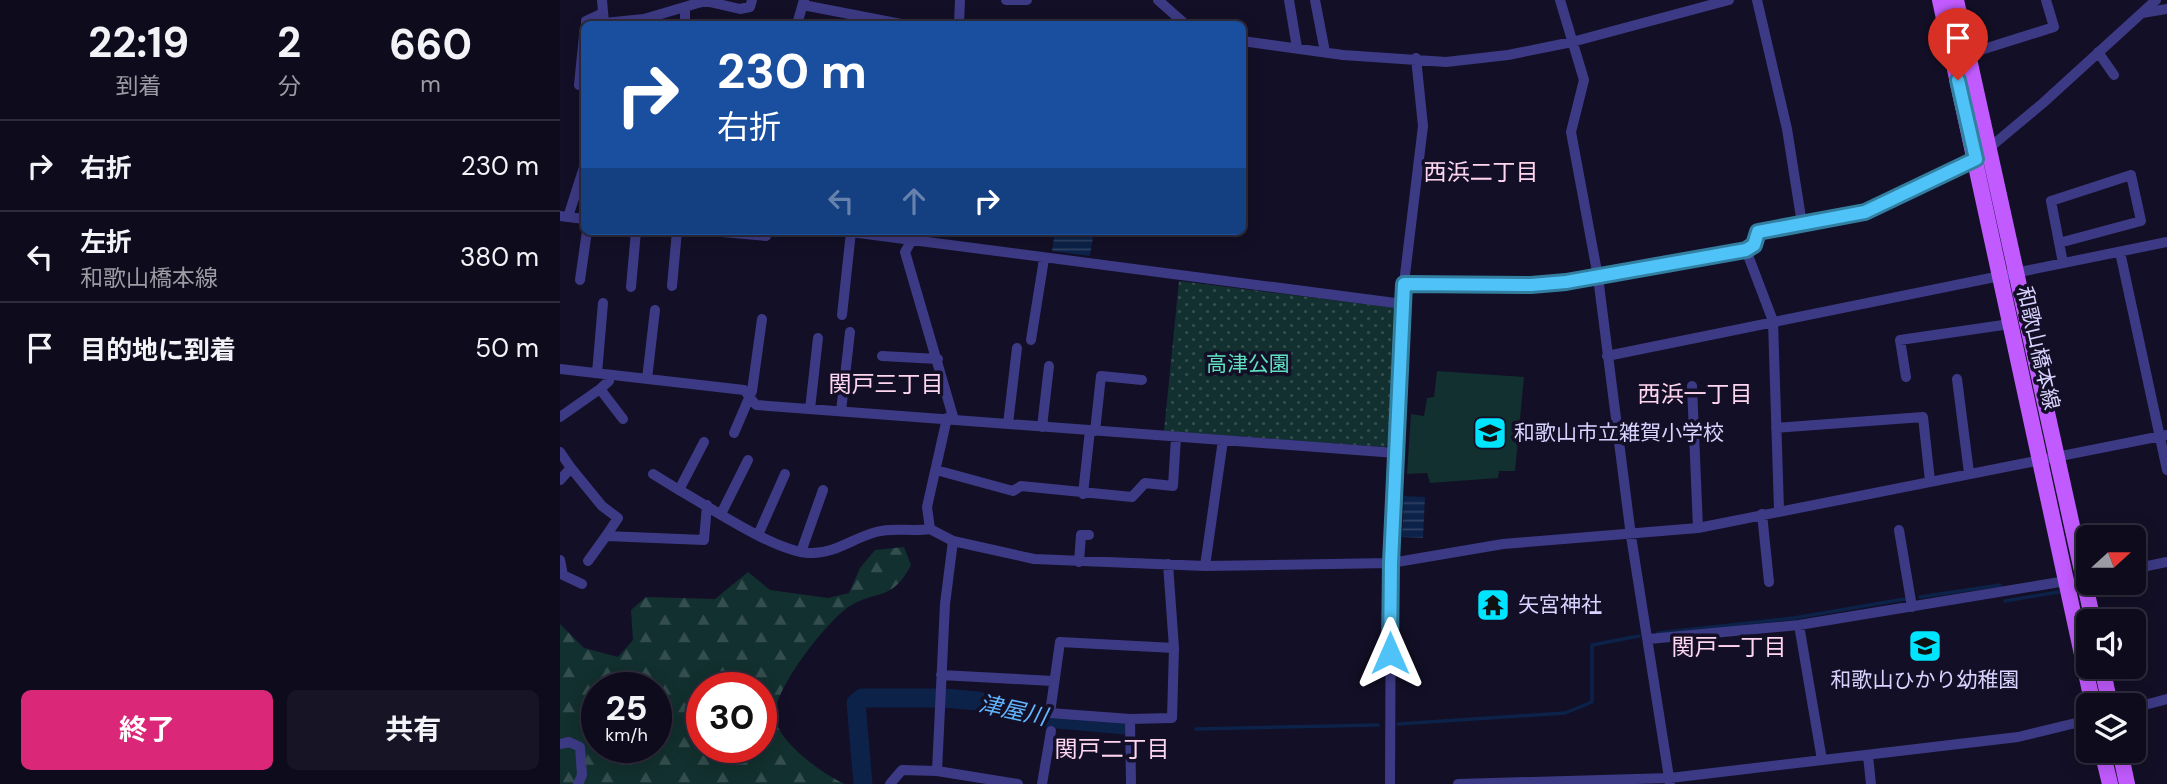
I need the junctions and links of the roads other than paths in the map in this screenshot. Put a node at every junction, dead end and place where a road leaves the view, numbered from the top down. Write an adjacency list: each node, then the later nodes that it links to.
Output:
1 (602, 0): 21 (street)
2 (752, 0): 16 (street)
3 (960, 0): 26 (street)
4 (1006, 0): 5 (street)
5 (1027, 0)
6 (1158, 0): 27 (street)
7 (1289, 0): 30 (street)
8 (1315, 0): 31 (street)
9 (1560, 0): 29 (street)
10 (1729, 0): 29 (street)
11 (1757, 0): 42 (street)
12 (1940, 0): 39 (main road, 和歌山橋本線)
13 (1956, 0): 33 (main road, 和歌山橋本線)
14 (2046, 0): 33 (street)
15 (2156, 0): 20 (street)
16 (705, 1): 18 (street)
17 (803, 2): 24 (street); 25 (street)
18 (684, 9): 21 (street); 23 (street)
19 (2167, 9): 20 (street)
20 (2142, 13): 32 (street)
21 (604, 20): 22 (street)
22 (586, 21)
23 (685, 21)
24 (798, 21)
25 (874, 21)
26 (959, 21)
27 (1182, 21)
28 (1246, 42): 30 (street)
29 (1572, 42): 34 (street); 57 (street)
30 (1297, 48): 31 (street)
31 (1325, 52): 34 (street)
32 (2098, 52): 36 (street); 38 (street)
33 (1968, 54): 38 (main road, 和歌山橋本線)
34 (1416, 58): 59 (street)
35 (581, 65): 37 (street)
36 (2114, 75)
37 (579, 85)
38 (1990, 146): 39 (street); 56 (main road, 和歌山橋本線)
39 (1976, 159): 42 (street); 56 (main road, 和歌山橋本線)
40 (581, 174): 41 (street)
41 (564, 216)
42 (1802, 224): 52 (street)
43 (586, 235): 58 (street)
44 (636, 235): 61 (street)
45 (677, 235): 60 (street)
46 (848, 235): 65 (street)
47 (867, 235): 49 (street)
48 (915, 235): 49 (street)
49 (911, 242): 54 (street); 75 (street)
50 (2167, 242): 53 (street)
51 (2059, 243): 51 (street); 55 (street)
52 (1746, 250): 57 (street); 67 (street)
53 (2120, 252): 55 (street); 97 (street)
54 (1044, 259): 63 (street); 71 (street)
55 (2063, 263): 56 (street)
56 (2008, 274): 67 (street); 68 (main road, 和歌山橋本線); 103 (main road, 和歌山橋本線)
57 (1598, 277): 59 (street); 74 (street)
58 (580, 280)
59 (1404, 284): 63 (street)
60 (672, 286)
61 (631, 287)
62 (603, 303): 78 (street)
63 (1404, 304): 102 (street)
64 (654, 310): 81 (street)
65 (842, 315)
66 (762, 319): 86 (street)
67 (1773, 321): 74 (street); 94 (street)
68 (2010, 324): 80 (street); 103 (main road, 和歌山橋本線)
69 (850, 332): 88 (street)
70 (818, 338): 87 (street)
71 (1031, 340)
72 (1017, 348): 92 (street)
73 (882, 356): 75 (street)
74 (1607, 356): 126 (street)
75 (938, 359): 91 (street)
76 (1049, 366): 93 (street)
77 (560, 369): 78 (street)
78 (597, 373): 79 (street)
79 (610, 375): 81 (street); 85 (street)
80 (1906, 377)
81 (647, 379): 86 (street)
82 (1957, 379): 108 (street)
83 (1142, 380): 95 (street)
84 (1692, 386): 120 (street)
85 (600, 388): 89 (street); 90 (street)
86 (750, 394): 87 (street); 96 (street)
87 (810, 409): 88 (street)
88 (841, 411): 91 (street)
89 (560, 417)
90 (623, 418)
91 (950, 419): 92 (street); 106 (street)
92 (1008, 424): 93 (street)
93 (1042, 427): 95 (street)
94 (1776, 428): 112 (street); 117 (street)
95 (1092, 430): 98 (street); 115 (street)
96 (734, 433)
97 (2163, 436): 103 (street); 107 (street)
98 (1176, 438): 99 (street); 115 (street)
99 (1223, 440): 102 (street); 136 (street)
100 (704, 442): 113 (street)
101 (560, 452): 105 (street)
102 (1396, 453): 134 (street)
103 (2048, 458): 108 (street); 128 (main road, 和歌山橋本線); 138 (main road, 和歌山橋本線)
104 (748, 460): 118 (street)
105 (571, 468): 111 (street); 125 (street)
106 (936, 470): 115 (street); 121 (street)
107 (2167, 470)
108 (1969, 473): 112 (street)
109 (653, 474): 113 (street)
110 (785, 474): 123 (street)
111 (560, 480)
112 (1930, 481): 117 (street)
113 (679, 490): 116 (street)
114 (823, 491): 129 (street)
115 (1083, 494)
116 (707, 505): 118 (street); 125 (street)
117 (1779, 510): 119 (street)
118 (722, 514): 123 (street)
119 (1762, 514): 120 (street); 139 (street)
120 (1698, 528): 126 (street)
121 (930, 529): 127 (street); 129 (street)
122 (1899, 530): 141 (street)
123 (758, 535): 129 (street)
124 (1088, 535): 132 (street)
125 (606, 536): 131 (street)
126 (1632, 536): 134 (street); 143 (street)
127 (953, 541): 132 (street); 145 (street)
128 (2076, 546)
129 (801, 552)
130 (560, 560): 140 (street)
131 (588, 561)
132 (1079, 562): 135 (street)
133 (2167, 562): 137 (street)
134 (1391, 563): 136 (street); 166 (street)
135 (1168, 565): 136 (street); 144 (street)
136 (1205, 566)
137 (2146, 566)
138 (2066, 581): 141 (street); 147 (main road, 和歌山橋本線)
139 (1769, 582)
140 (582, 584)
141 (1912, 607): 142 (street)
142 (1799, 625): 143 (street); 155 (street)
143 (1649, 639): 159 (street)
144 (1174, 648): 146 (street); 150 (street)
145 (941, 676): 146 (street); 158 (street)
146 (1053, 681): 150 (street)
147 (2090, 693)
148 (2167, 699): 149 (street)
149 (2146, 705)
150 (1130, 719): 165 (street)
151 (2076, 723): 154 (street)
152 (1051, 731): 164 (street)
153 (560, 744): 161 (street)
154 (1868, 756): 155 (street); 168 (street)
155 (1822, 760): 159 (street)
156 (2105, 763): 169 (main road)
157 (2123, 763): 170 (main road)
158 (943, 776): 160 (street); 162 (street)
159 (1670, 781): 167 (street)
160 (992, 782): 163 (street)
161 (578, 784)
162 (890, 784)
163 (1018, 784)
164 (1042, 784)
165 (1131, 784)
166 (1390, 784)
167 (1458, 784)
168 (1871, 784)
169 (2110, 784)
170 (2127, 784)

